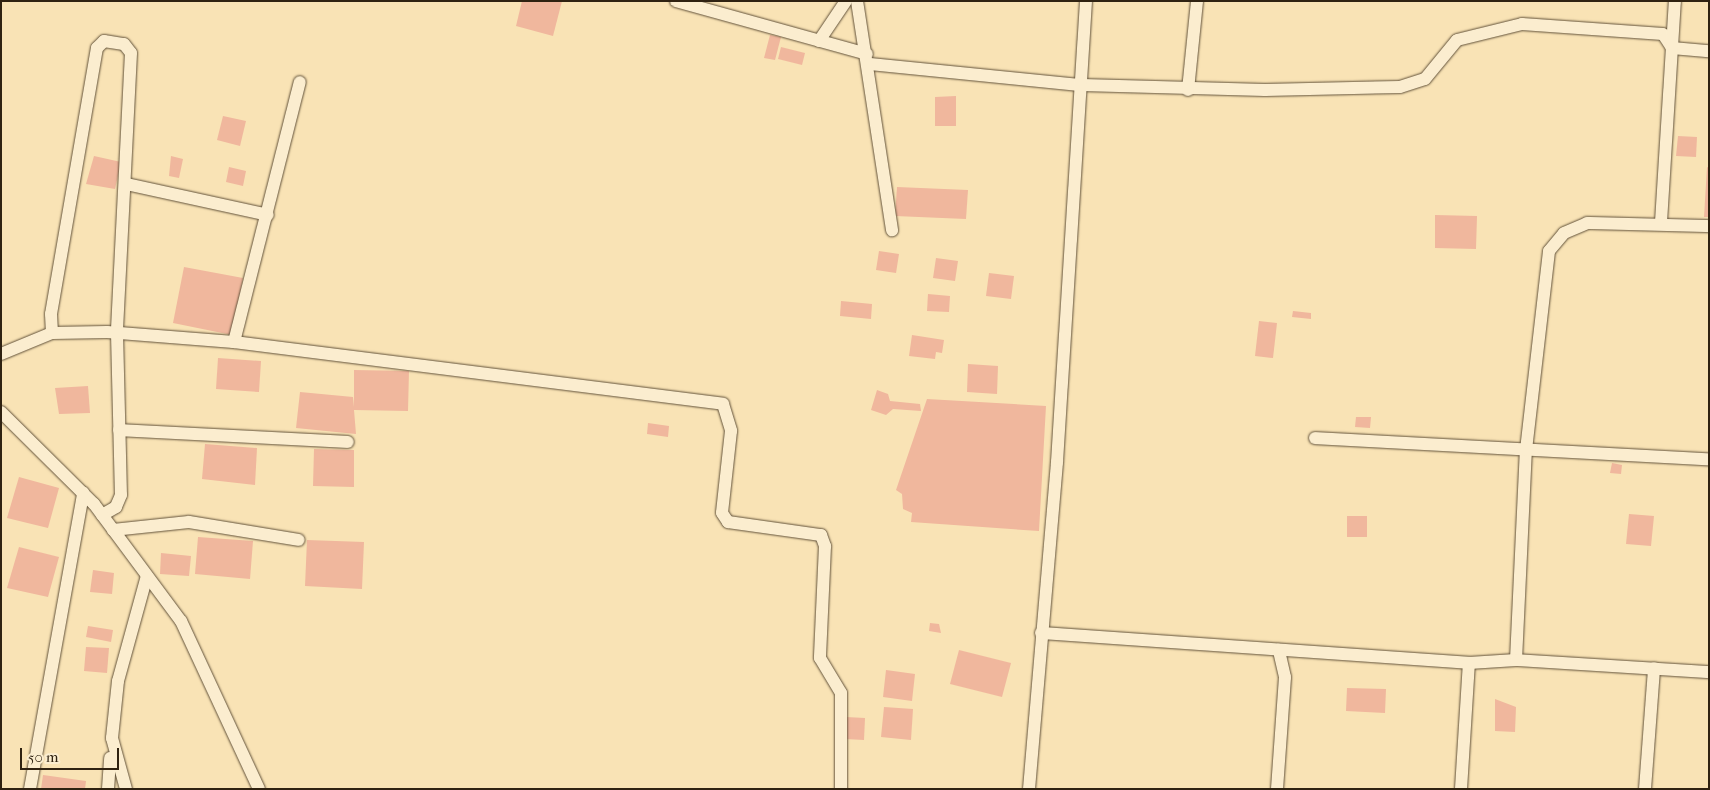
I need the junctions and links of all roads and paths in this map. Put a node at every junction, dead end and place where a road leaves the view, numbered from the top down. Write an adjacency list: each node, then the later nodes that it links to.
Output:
1 (676, 1): 7 (street)
2 (846, 1): 7 (street)
3 (857, 1): 10 (street)
4 (1086, 1): 12 (street)
5 (1197, 1): 13 (street)
6 (1675, 1): 8 (street)
7 (819, 41): 10 (street)
8 (1672, 48): 9 (street); 13 (street); 16 (street)
9 (1709, 51)
10 (868, 59): 12 (street); 18 (street)
11 (300, 82): 15 (street)
12 (1082, 85): 13 (street); 34 (street)
13 (1188, 90)
14 (126, 184): 15 (street); 19 (street); 20 (street)
15 (268, 215): 21 (street)
16 (1661, 222): 17 (street); 27 (street)
17 (1709, 226)
18 (892, 230)
19 (52, 333): 20 (street); 22 (street)
20 (117, 333): 21 (street); 24 (street)
21 (234, 342): 45 (street)
22 (1, 354)
23 (1, 412): 29 (street)
24 (120, 430): 26 (street); 30 (street)
25 (1315, 438): 27 (street)
26 (348, 442)
27 (1526, 450): 28 (street); 36 (street)
28 (1709, 459)
29 (83, 493): 30 (street); 41 (street)
30 (102, 515): 31 (street)
31 (113, 530): 32 (street); 33 (street)
32 (299, 540)
33 (147, 576): 40 (street); 44 (street)
34 (1041, 633): 35 (street); 46 (street)
35 (1279, 650): 37 (street); 47 (street)
36 (1516, 660): 37 (street); 38 (street)
37 (1470, 662): 48 (street)
38 (1654, 668): 39 (street); 49 (street)
39 (1709, 672)
40 (112, 738): 42 (street); 43 (street)
41 (30, 789)
42 (108, 789)
43 (126, 789)
44 (259, 789)
45 (841, 789)
46 (1029, 789)
47 (1277, 789)
48 (1462, 789)
49 (1645, 789)

